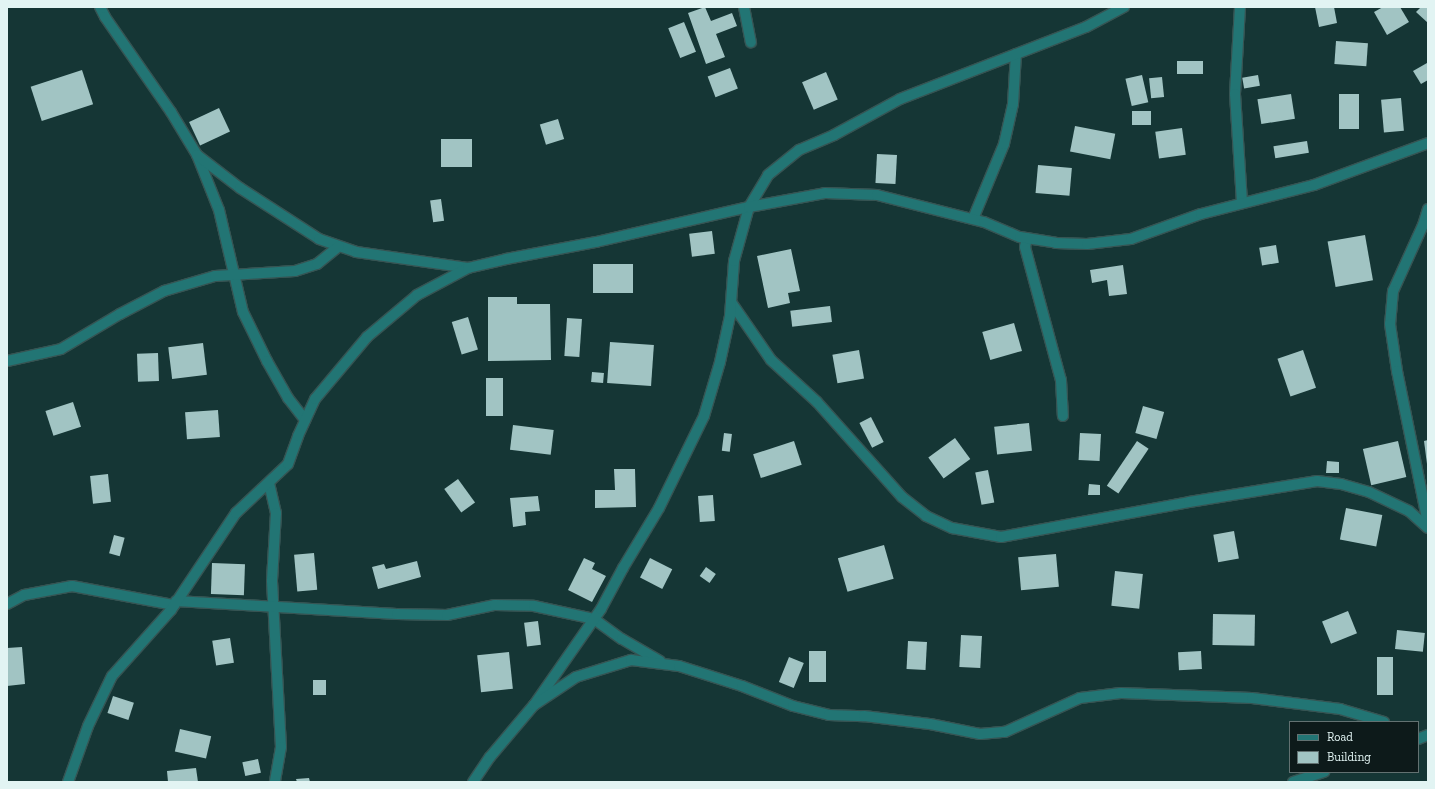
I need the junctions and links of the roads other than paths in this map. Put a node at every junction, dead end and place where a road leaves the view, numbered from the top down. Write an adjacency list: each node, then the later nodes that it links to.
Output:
1 (100, 7): 8 (street)
2 (744, 7): 5 (street)
3 (1124, 7): 6 (street)
4 (1240, 7): 9 (street)
5 (751, 42)
6 (1016, 54): 10 (street); 12 (street)
7 (1428, 144): 9 (street)
8 (197, 155): 14 (street); 16 (street)
9 (1242, 204): 13 (street)
10 (749, 206): 12 (street); 15 (street); 17 (street)
11 (1428, 209): 22 (street)
12 (973, 220): 13 (street)
13 (1027, 238): 19 (street)
14 (339, 246): 15 (street); 16 (street)
15 (468, 268): 20 (street)
16 (234, 275): 18 (street); 20 (street)
17 (731, 302): 23 (street); 27 (street)
18 (7, 362)
19 (1063, 416)
20 (305, 420): 21 (street)
21 (269, 483): 24 (street); 26 (street)
22 (1428, 524)
23 (1428, 528)
24 (175, 603): 25 (street); 26 (street); 34 (street)
25 (7, 604)
26 (273, 607): 27 (street); 35 (street)
27 (594, 619): 28 (street); 29 (street)
28 (665, 664): 29 (street); 30 (street)
29 (534, 705): 36 (street)
30 (1381, 721)
31 (1419, 732): 32 (street)
32 (1419, 739)
33 (1321, 773): 37 (street)
34 (68, 782)
35 (275, 782)
36 (473, 782)
37 (1293, 782)

